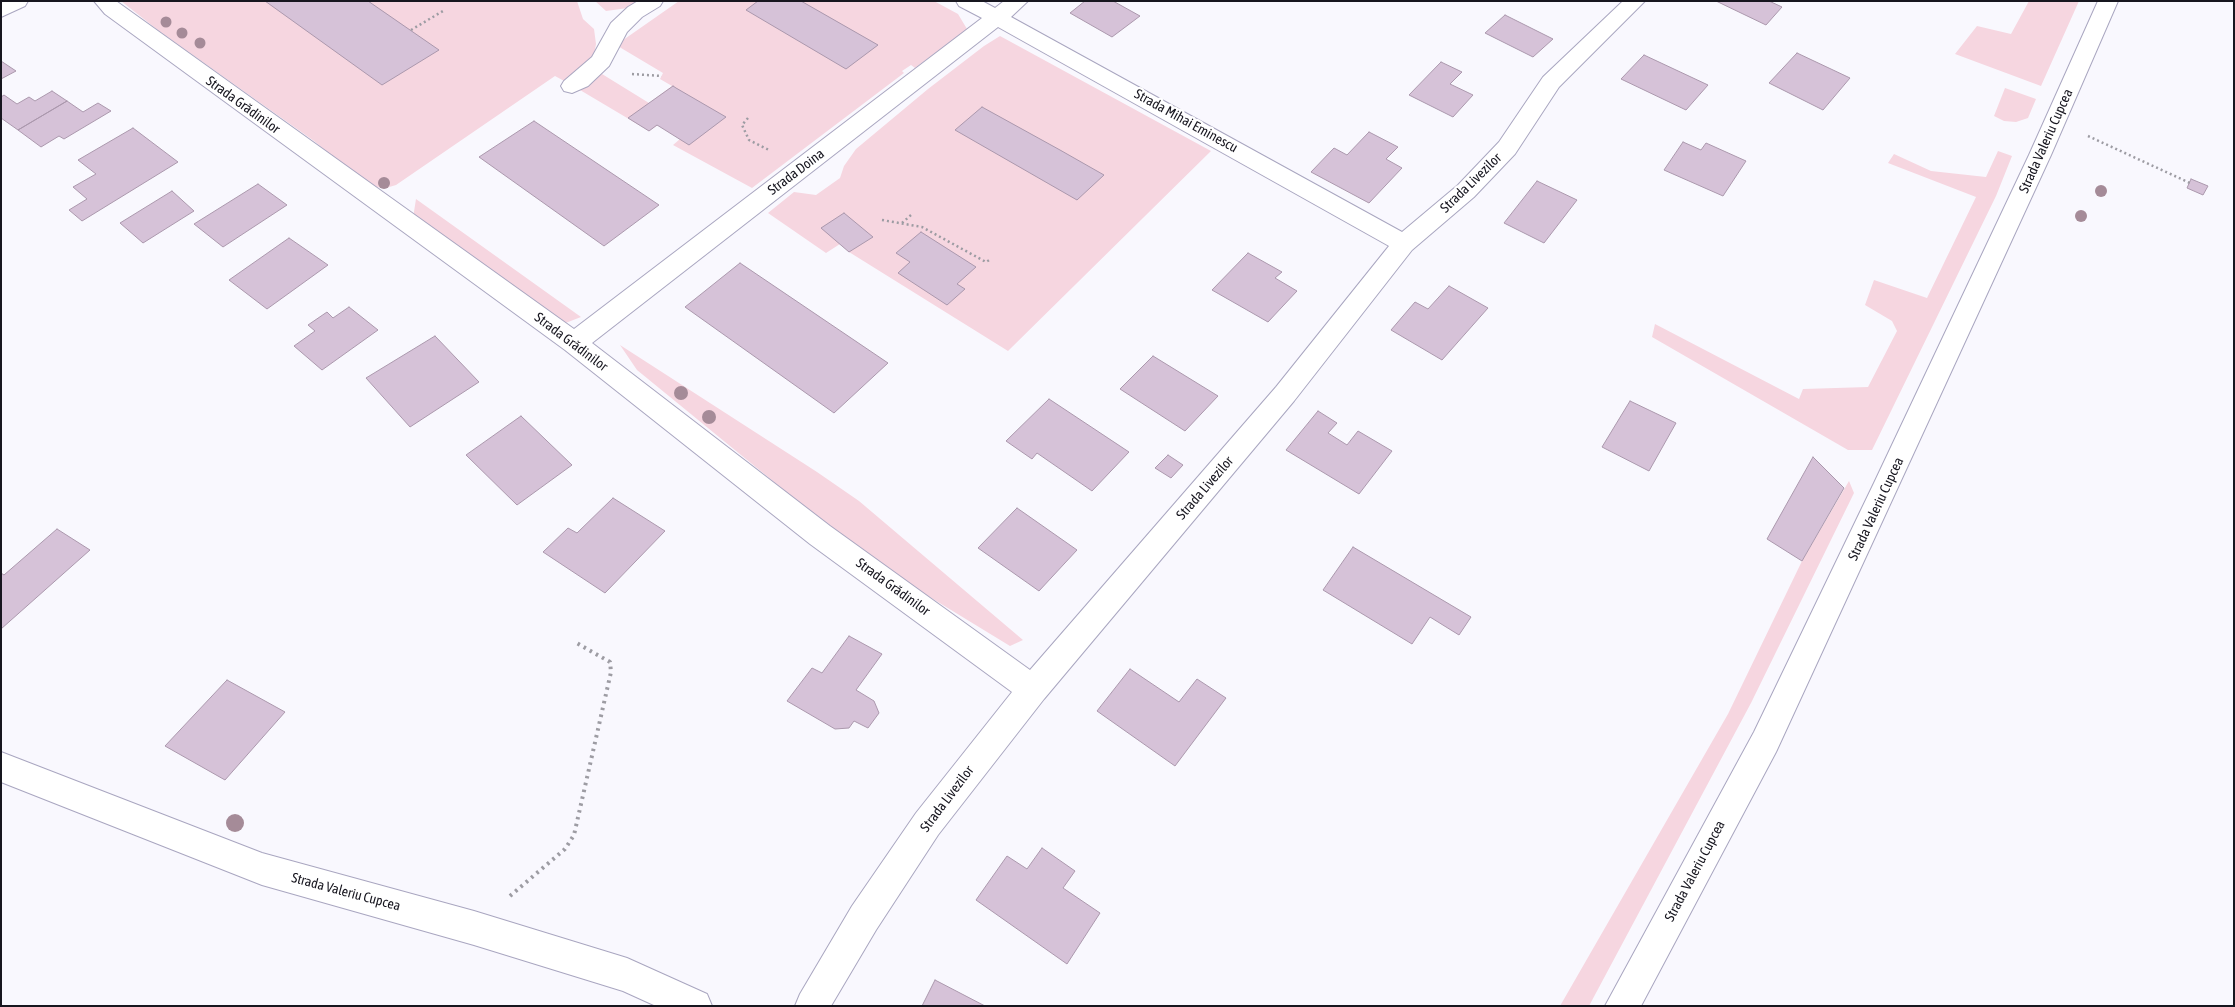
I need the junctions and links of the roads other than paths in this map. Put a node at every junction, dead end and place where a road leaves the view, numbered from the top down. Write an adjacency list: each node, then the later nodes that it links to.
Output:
1 (18, 1): 8 (street)
2 (104, 1): 12 (street, Strada Grădinilor)
3 (653, 1): 10 (street)
4 (966, 1): 9 (street, Strada Mihai Eminescu)
5 (1018, 1): 9 (street, Strada Doina)
6 (1635, 1): 11 (street, Strada Livezilor)
7 (2108, 1): 17 (street, Strada Valeriu Cupcea)
8 (1, 10)
9 (997, 18): 11 (street, Strada Mihai Eminescu); 12 (street, Strada Doina)
10 (572, 86)
11 (1404, 244): 13 (street, Strada Livezilor)
12 (574, 343): 13 (street, Strada Grădinilor)
13 (1033, 689): 16 (street, Strada Livezilor)
14 (1, 767): 15 (street, Strada Valeriu Cupcea)
15 (695, 1006)
16 (812, 1006)
17 (1622, 1006)

